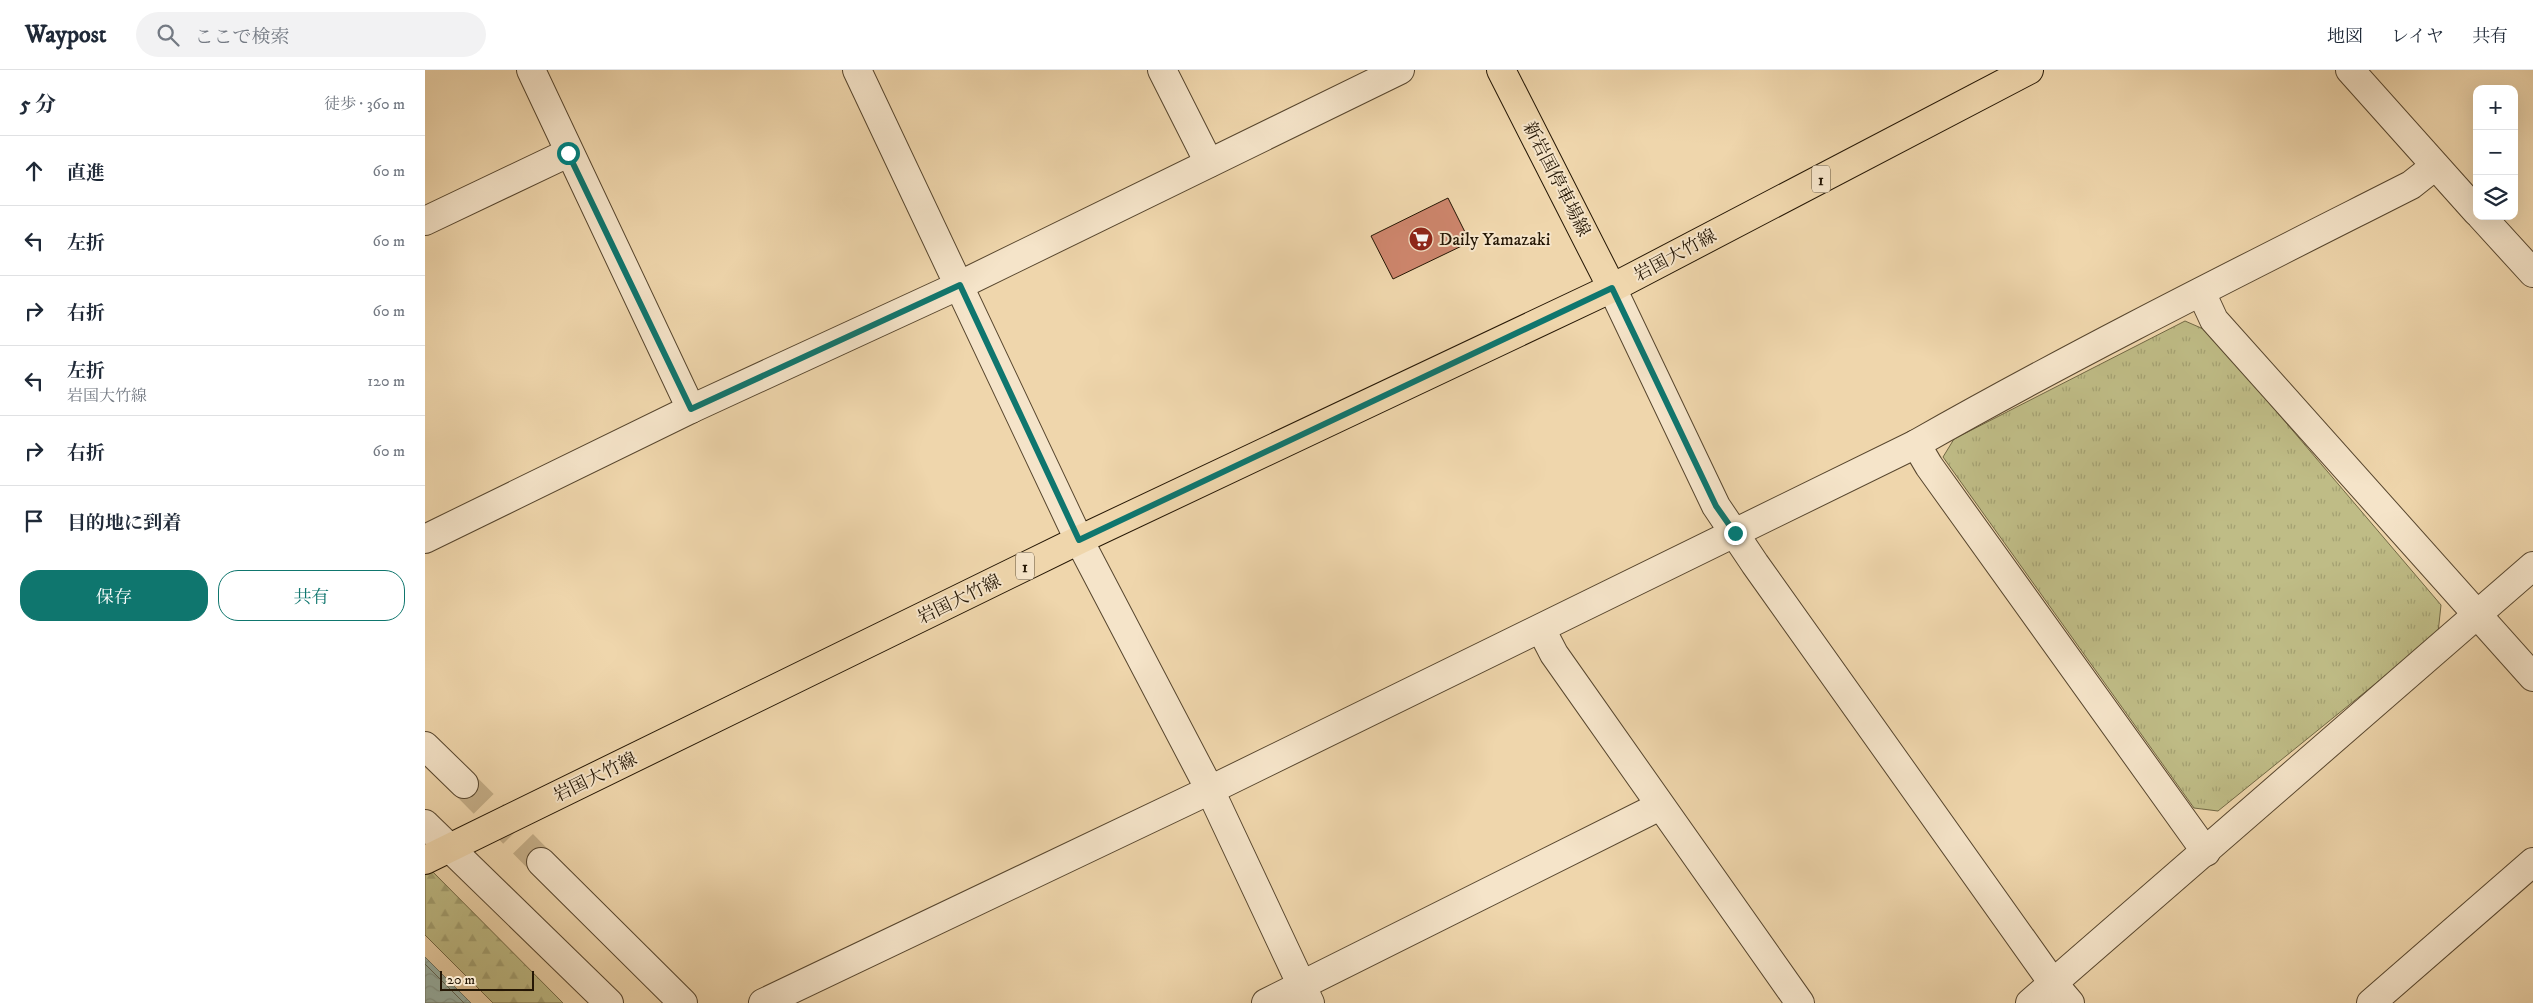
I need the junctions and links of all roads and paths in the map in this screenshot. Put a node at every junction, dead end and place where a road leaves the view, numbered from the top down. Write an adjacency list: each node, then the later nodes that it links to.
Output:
1 (531, 70): 8 (street)
2 (857, 70): 15 (street)
3 (1162, 70): 9 (street)
4 (1400, 70): 9 (street)
5 (1501, 70): 16 (main road, 新岩国停車場線)
6 (2029, 70): 16 (main road, 岩国大竹線 / 1)
7 (2350, 70): 10 (street)
8 (568, 153): 13 (street); 18 (street)
9 (1209, 163): 15 (street)
10 (2435, 166): 11 (street); 17 (street)
11 (2473, 208)
12 (2485, 220): 14 (street)
13 (425, 221)
14 (2533, 273)
15 (960, 285): 18 (street); 22 (street)
16 (1612, 288): 20 (street); 22 (main road, 岩国大竹線 / 1)
17 (2201, 292): 19 (street); 24 (street)
18 (691, 409): 21 (street)
19 (1916, 444): 20 (street); 32 (street)
20 (1735, 533): 25 (street); 36 (street)
21 (425, 539)
22 (1079, 540): 29 (street); 33 (main road, 岩国大竹線 / 1)
23 (2533, 566): 24 (street)
24 (2478, 614): 26 (street); 32 (street)
25 (1541, 629): 29 (street); 30 (street)
26 (2533, 677)
27 (425, 746): 28 (street)
28 (465, 784)
29 (1209, 790): 37 (street); 41 (street)
30 (1660, 806): 37 (street); 38 (street)
31 (425, 824): 33 (street)
32 (2206, 852): 36 (street)
33 (439, 854): 39 (street)
34 (541, 862): 40 (street)
35 (2533, 862): 44 (street)
36 (2061, 993): 43 (street)
37 (1306, 994): 42 (street)
38 (1795, 1001)
39 (609, 1003)
40 (683, 1003)
41 (763, 1003)
42 (1267, 1003)
43 (2030, 1003)
44 (2371, 1003)

